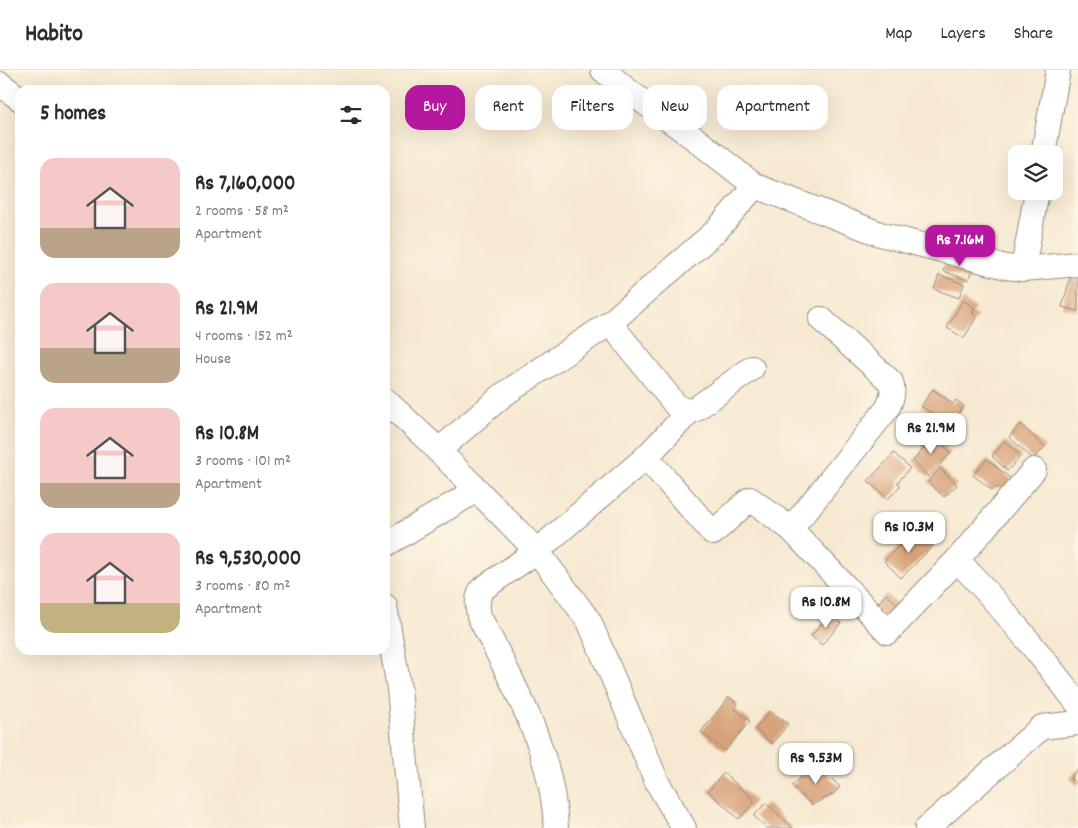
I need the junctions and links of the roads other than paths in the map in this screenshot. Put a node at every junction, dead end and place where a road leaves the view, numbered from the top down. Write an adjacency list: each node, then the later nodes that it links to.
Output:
1 (604, 70): 6 (street)
2 (1058, 70): 5 (street)
3 (0, 84): 4 (street)
4 (15, 95)
5 (1045, 145)
6 (755, 186): 9 (street); 11 (street)
7 (1035, 200): 9 (street)
8 (1078, 264): 9 (street)
9 (1023, 269)
10 (821, 319): 19 (street)
11 (610, 323): 14 (street); 15 (street)
12 (752, 368): 14 (street)
13 (390, 405): 15 (street)
14 (690, 411): 16 (street)
15 (438, 451): 18 (street)
16 (646, 457): 19 (street); 21 (street)
17 (1034, 470): 22 (street)
18 (477, 490): 20 (street); 21 (street)
19 (791, 529): 22 (street)
20 (390, 543)
21 (537, 551): 27 (street); 28 (street)
22 (957, 560): 24 (street)
23 (390, 636): 26 (street)
24 (1078, 704)
25 (1078, 723): 29 (street)
26 (412, 828)
27 (556, 828)
28 (684, 828)
29 (927, 828)

